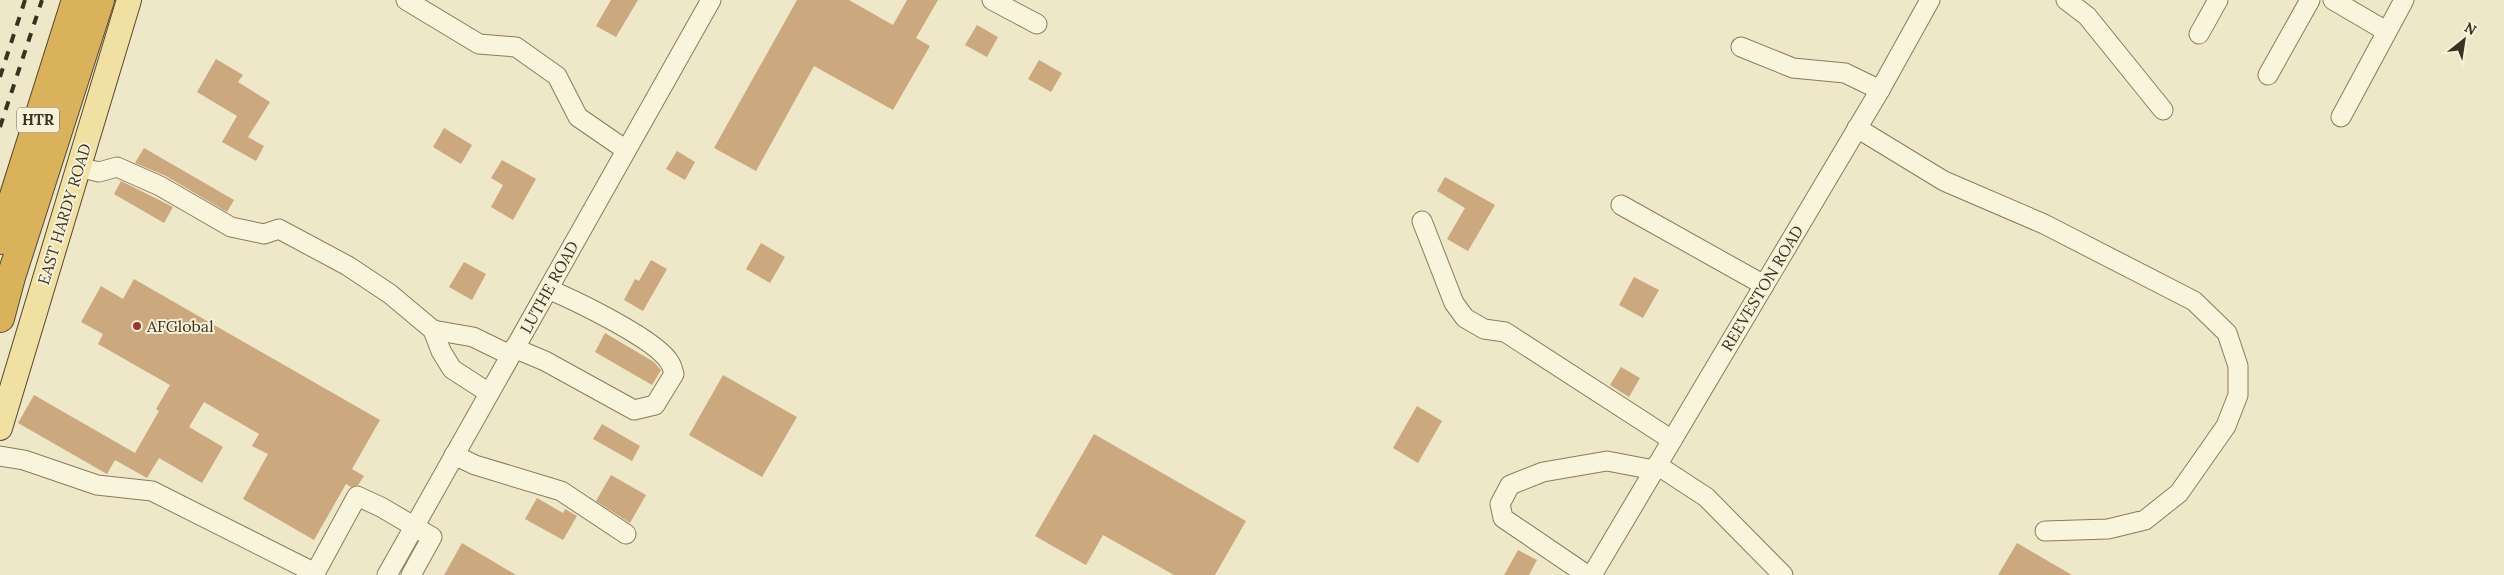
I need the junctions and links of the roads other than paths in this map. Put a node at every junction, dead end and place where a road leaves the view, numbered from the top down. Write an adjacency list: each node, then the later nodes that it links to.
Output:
1 (76, 0): 26 (highway, HTR)
2 (100, 0): 29 (highway)
3 (128, 0): 23 (main road, EAST HARDY ROAD)
4 (406, 0): 22 (street)
5 (711, 0): 22 (street, LUTHE ROAD)
6 (992, 0): 13 (street)
7 (1930, 0): 18 (street, REEVESTON ROAD)
8 (2066, 0): 19 (street)
9 (2218, 0): 15 (street)
10 (2310, 0): 17 (street)
11 (2333, 0): 14 (street)
12 (2404, 0): 14 (street)
13 (1037, 24)
14 (2386, 31): 20 (street)
15 (2199, 34)
16 (1741, 47): 18 (street)
17 (2268, 75)
18 (1880, 90): 21 (street, REEVESTON ROAD)
19 (2163, 110)
20 (2341, 117)
21 (1857, 128): 27 (street, REEVESTON ROAD); 39 (street)
22 (626, 150): 28 (street, LUTHE ROAD)
23 (78, 167): 30 (street); 33 (main road, EAST HARDY ROAD)
24 (1621, 206): 27 (street)
25 (1422, 221): 34 (street)
26 (0, 240)
27 (1764, 286): 34 (street, REEVESTON ROAD)
28 (548, 289): 31 (street, LUTHE ROAD); 31 (street)
29 (0, 318)
30 (433, 330): 31 (street); 32 (street)
31 (512, 352): 32 (street, LUTHE ROAD)
32 (489, 393): 35 (street, LUTHE ROAD)
33 (0, 428)
34 (1672, 440): 37 (street, REEVESTON ROAD)
35 (454, 455): 38 (street, LUTHE ROAD); 40 (street)
36 (0, 456): 41 (street)
37 (1655, 468): 44 (street); 45 (street, REEVESTON ROAD); 46 (street)
38 (414, 526): 41 (street); 42 (street, LUTHE ROAD); 43 (street)
39 (2045, 530)
40 (626, 534)
41 (314, 574)
42 (387, 575)
43 (411, 575)
44 (1587, 575)
45 (1592, 575)
46 (1783, 575)

